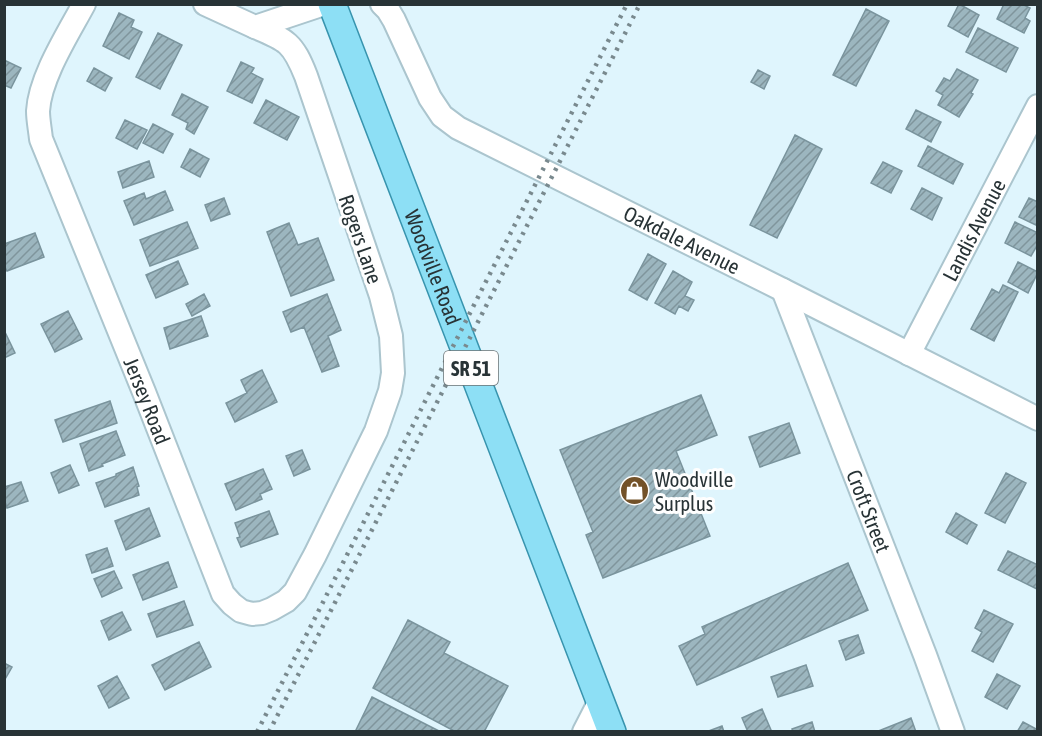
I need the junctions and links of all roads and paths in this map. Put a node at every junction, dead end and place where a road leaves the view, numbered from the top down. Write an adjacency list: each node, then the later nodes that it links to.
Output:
1 (84, 4): 11 (street, Jersey Road)
2 (205, 4): 6 (street, Rogers Lane)
3 (324, 4): 6 (street)
4 (332, 4): 12 (main road, Woodville Road / SR 51)
5 (382, 4): 8 (street, Oakdale Avenue)
6 (255, 27): 11 (street, Rogers Lane)
7 (1038, 106): 9 (street, Landis Avenue)
8 (783, 290): 9 (street, Oakdale Avenue); 15 (street, Croft Street)
9 (909, 354): 10 (street, Oakdale Avenue)
10 (1038, 419)
11 (355, 474)
12 (600, 701): 13 (street); 14 (main road, Woodville Road / SR 51)
13 (584, 732)
14 (612, 732)
15 (953, 732)

